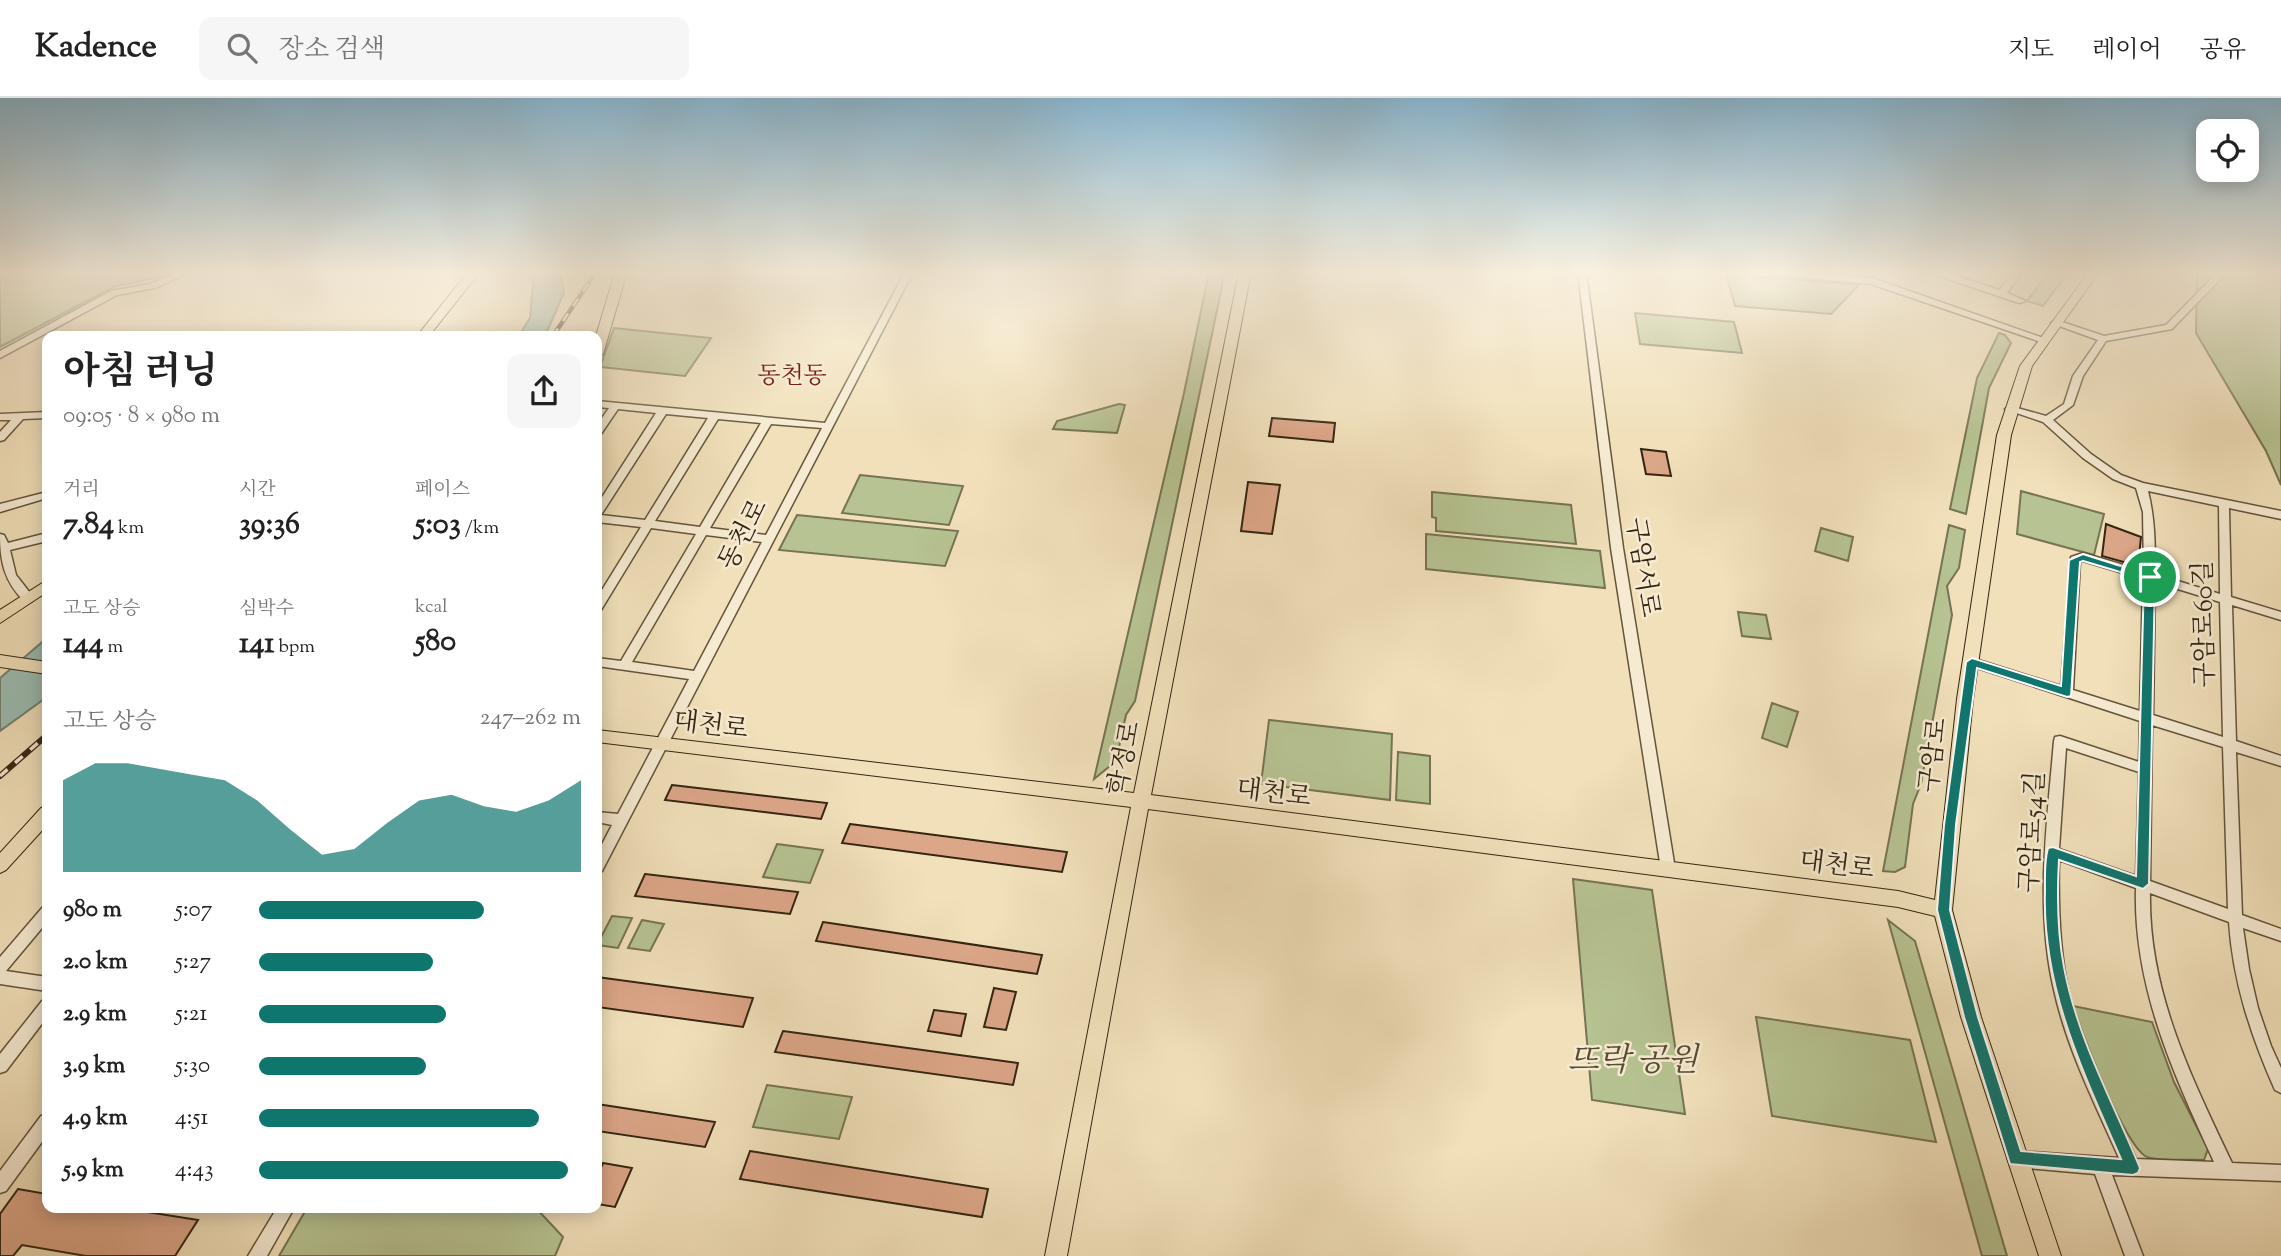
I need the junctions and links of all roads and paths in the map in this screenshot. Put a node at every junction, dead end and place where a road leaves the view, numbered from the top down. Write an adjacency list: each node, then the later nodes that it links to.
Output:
1 (881, 326): 23 (street, 동천로)
2 (1234, 326): 57 (main road, 학정로)
3 (1589, 326): 64 (street, 구암서로)
4 (2003, 326): 10 (street)
5 (2054, 326): 10 (main road, 구암로)
6 (2065, 326): 9 (street)
7 (2170, 326): 9 (street)
8 (42, 332): 11 (street)
9 (2103, 339): 21 (street)
10 (2043, 340): 14 (main road, 구암로)
11 (0, 355)
12 (602, 404): 13 (street)
13 (615, 405): 15 (street); 22 (street)
14 (2010, 409): 21 (street); 45 (main road, 구암로)
15 (663, 410): 17 (street); 29 (street)
16 (42, 415): 19 (street)
17 (715, 415): 20 (street); 32 (street)
18 (0, 417): 19 (street)
19 (19, 417): 24 (street)
20 (768, 420): 23 (street); 33 (street)
21 (2047, 420): 25 (street)
22 (602, 424)
23 (828, 426): 35 (street, 동천로)
24 (0, 438)
25 (2141, 486): 27 (street); 37 (street, 구암로60길)
26 (42, 496): 28 (street)
27 (2224, 502): 30 (street); 41 (street, 구암로60길)
28 (0, 508)
29 (602, 508)
30 (2281, 515)
31 (602, 517): 32 (street)
32 (647, 524): 33 (street); 40 (street)
33 (704, 531): 35 (street); 48 (street)
34 (42, 538): 36 (street)
35 (769, 539): 49 (street, 동천로)
36 (2, 542): 39 (street)
37 (2150, 577): 41 (street); 50 (street, 구암로60길); 51 (street, 구암로60길)
38 (42, 588): 39 (main road)
39 (28, 598): 43 (main road)
40 (602, 599)
41 (2225, 599): 42 (street); 54 (street, 구암로60길)
42 (2281, 616)
43 (0, 618)
44 (0, 661): 47 (main road)
45 (1972, 662): 50 (street); 66 (main road, 구암로)
46 (602, 663): 48 (street)
47 (42, 666)
48 (624, 666): 49 (street)
49 (696, 676): 53 (street, 동천로)
50 (2067, 692): 51 (street)
51 (2146, 718): 54 (street); 56 (street, 구암로60길)
52 (602, 737): 53 (main road, 대천로)
53 (659, 744): 57 (main road, 대천로); 60 (street, 동천로)
54 (2230, 744): 55 (street); 68 (street, 구암로60길)
55 (2281, 761)
56 (2144, 769): 61 (street, 구암로54길); 65 (street, 구암로60길)
57 (1141, 802): 64 (main road, 대천로); 85 (main road, 학정로)
58 (602, 818): 60 (street)
59 (42, 819): 63 (main road)
60 (620, 820): 62 (street, 동천로)
61 (2053, 852): 65 (street); 79 (street, 구암로54길)
62 (602, 857)
63 (0, 865)
64 (1668, 869): 66 (main road, 대천로)
65 (2143, 884): 68 (street); 80 (street)
66 (1943, 910): 77 (main road, 구암로)
67 (42, 918): 70 (street)
68 (2235, 918): 69 (street); 75 (street)
69 (2281, 935)
70 (0, 968)
71 (0, 977): 72 (street)
72 (42, 983)
73 (42, 1012): 74 (street)
74 (0, 1066)
75 (2281, 1085)
76 (42, 1129): 82 (street)
77 (2016, 1159): 78 (street); 86 (main road, 구암로)
78 (2100, 1167): 79 (street); 87 (street)
79 (2133, 1168): 80 (street)
80 (2227, 1171): 81 (street)
81 (2281, 1173)
82 (0, 1185)
83 (283, 1213): 84 (street)
84 (257, 1256)
85 (1056, 1256)
86 (2050, 1256)
87 (2134, 1256)

